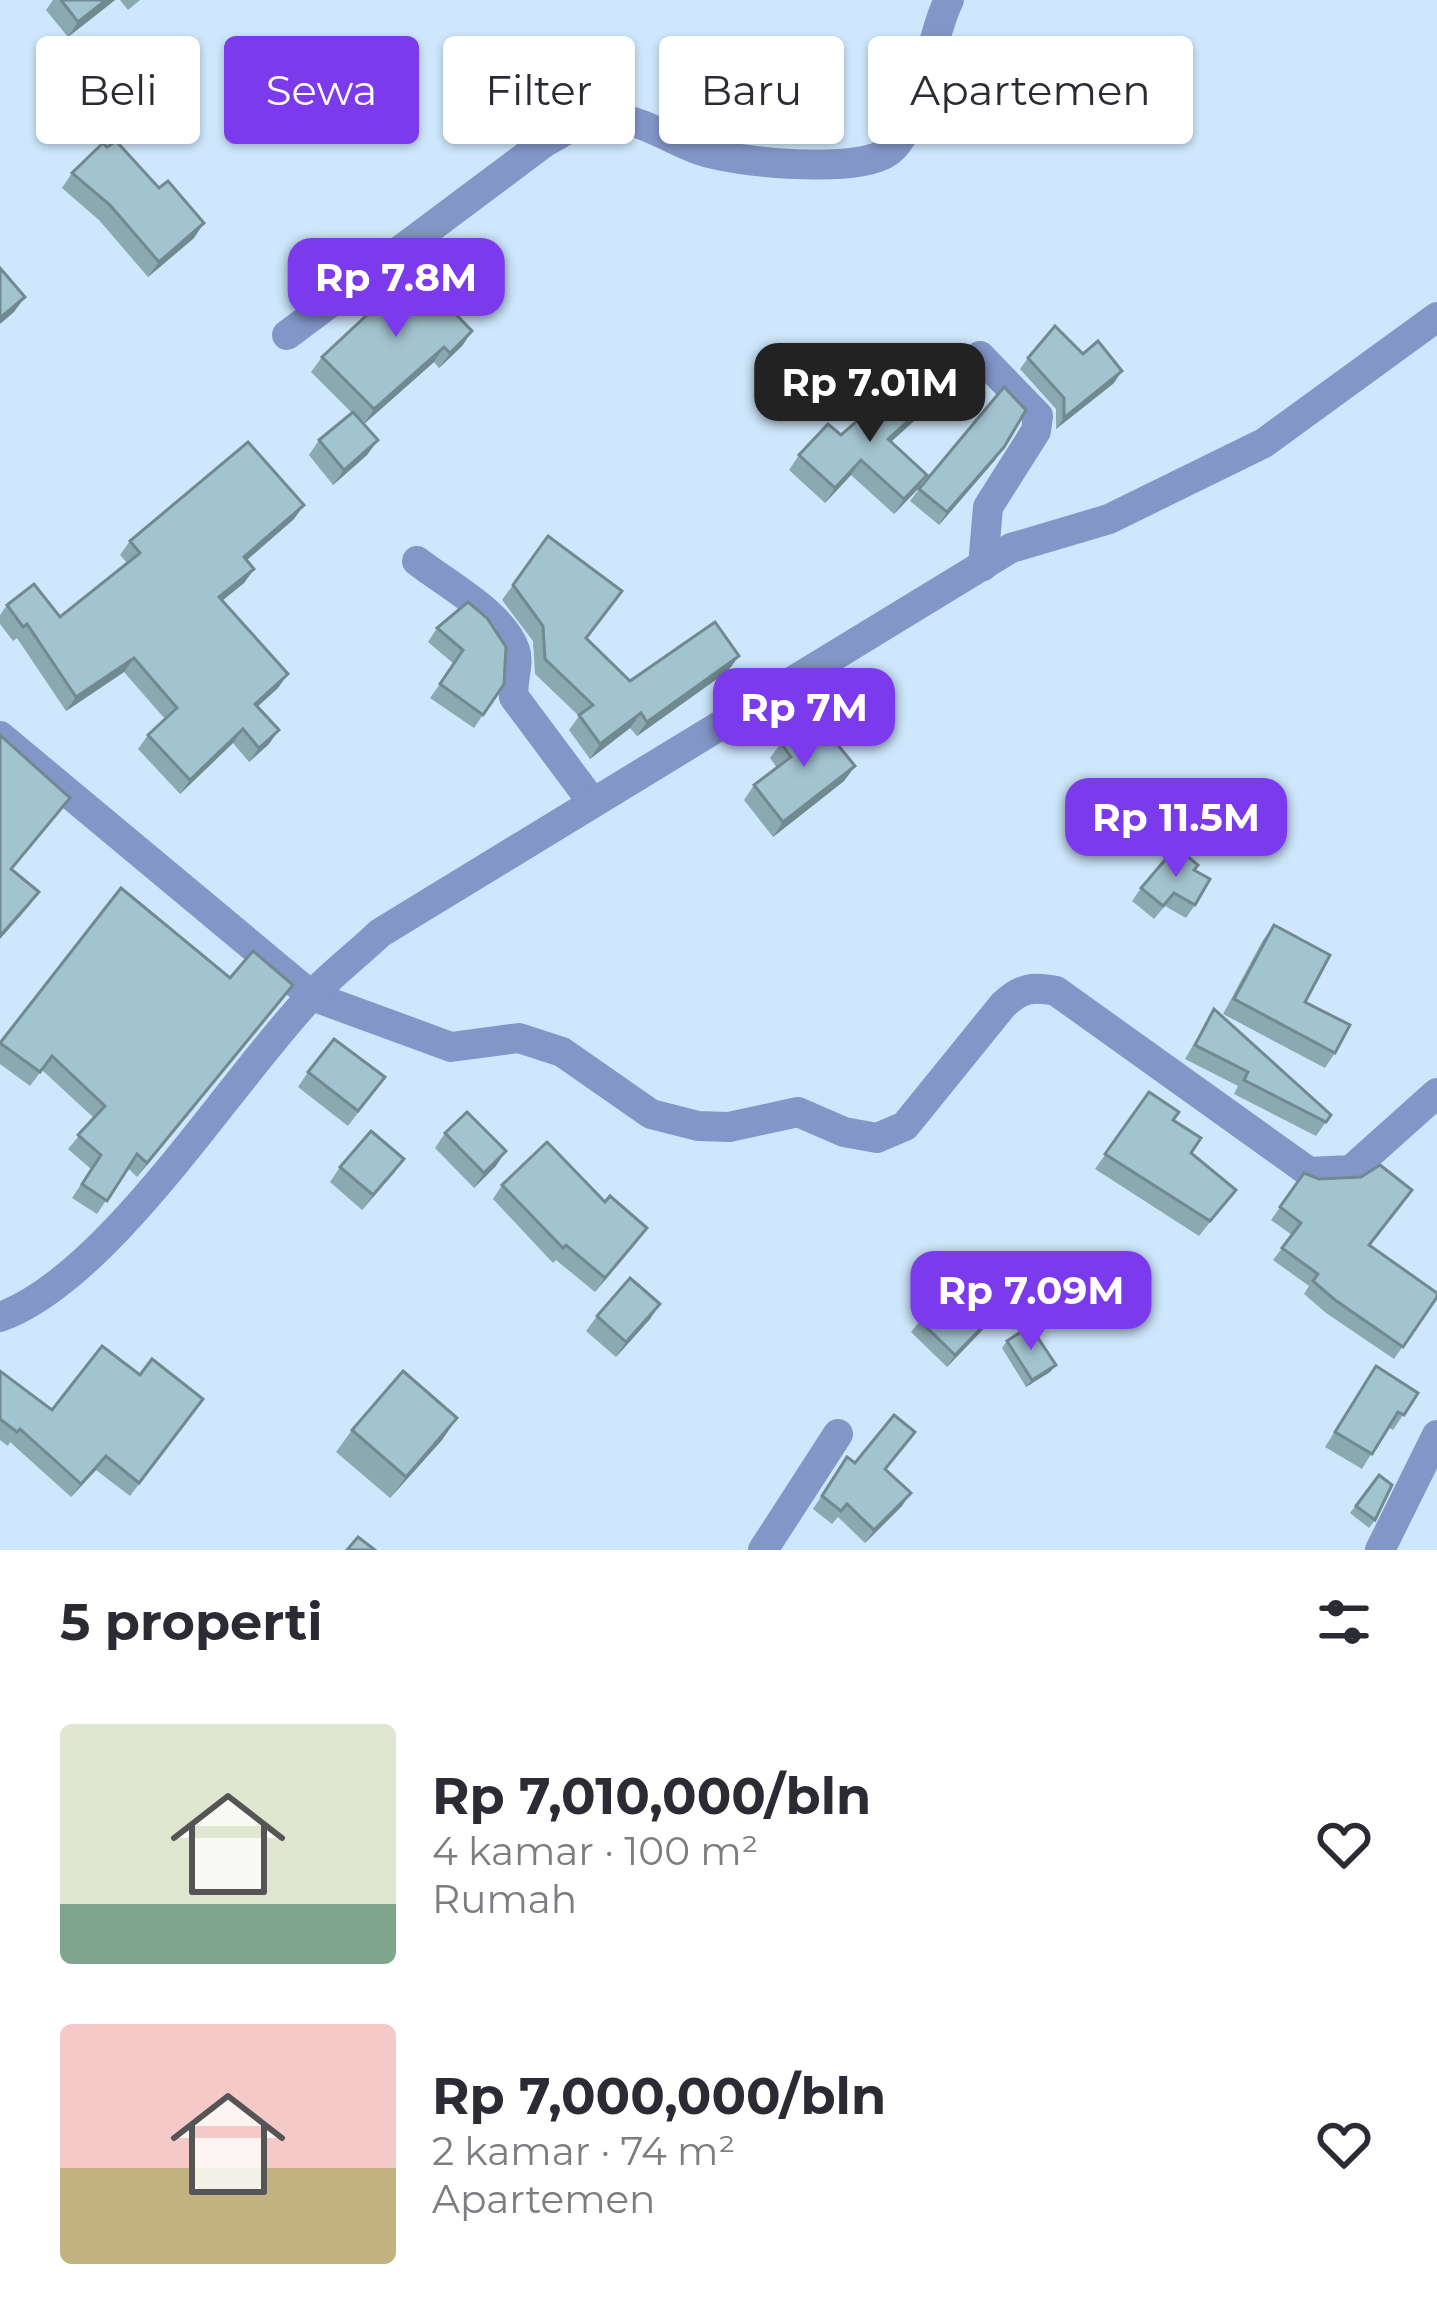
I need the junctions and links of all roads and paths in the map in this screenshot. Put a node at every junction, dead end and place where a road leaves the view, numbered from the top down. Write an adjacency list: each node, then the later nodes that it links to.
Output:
1 (949, 0): 3 (street)
2 (1437, 317): 6 (street)
3 (287, 335)
4 (980, 356): 6 (street)
5 (418, 561): 8 (street)
6 (982, 566): 8 (street)
7 (0, 736): 9 (street)
8 (593, 803): 9 (street)
9 (312, 996): 10 (street); 11 (street)
10 (1437, 1094)
11 (0, 1317)
12 (838, 1435): 14 (street)
13 (1437, 1436): 15 (street)
14 (763, 1550)
15 (1380, 1550)

